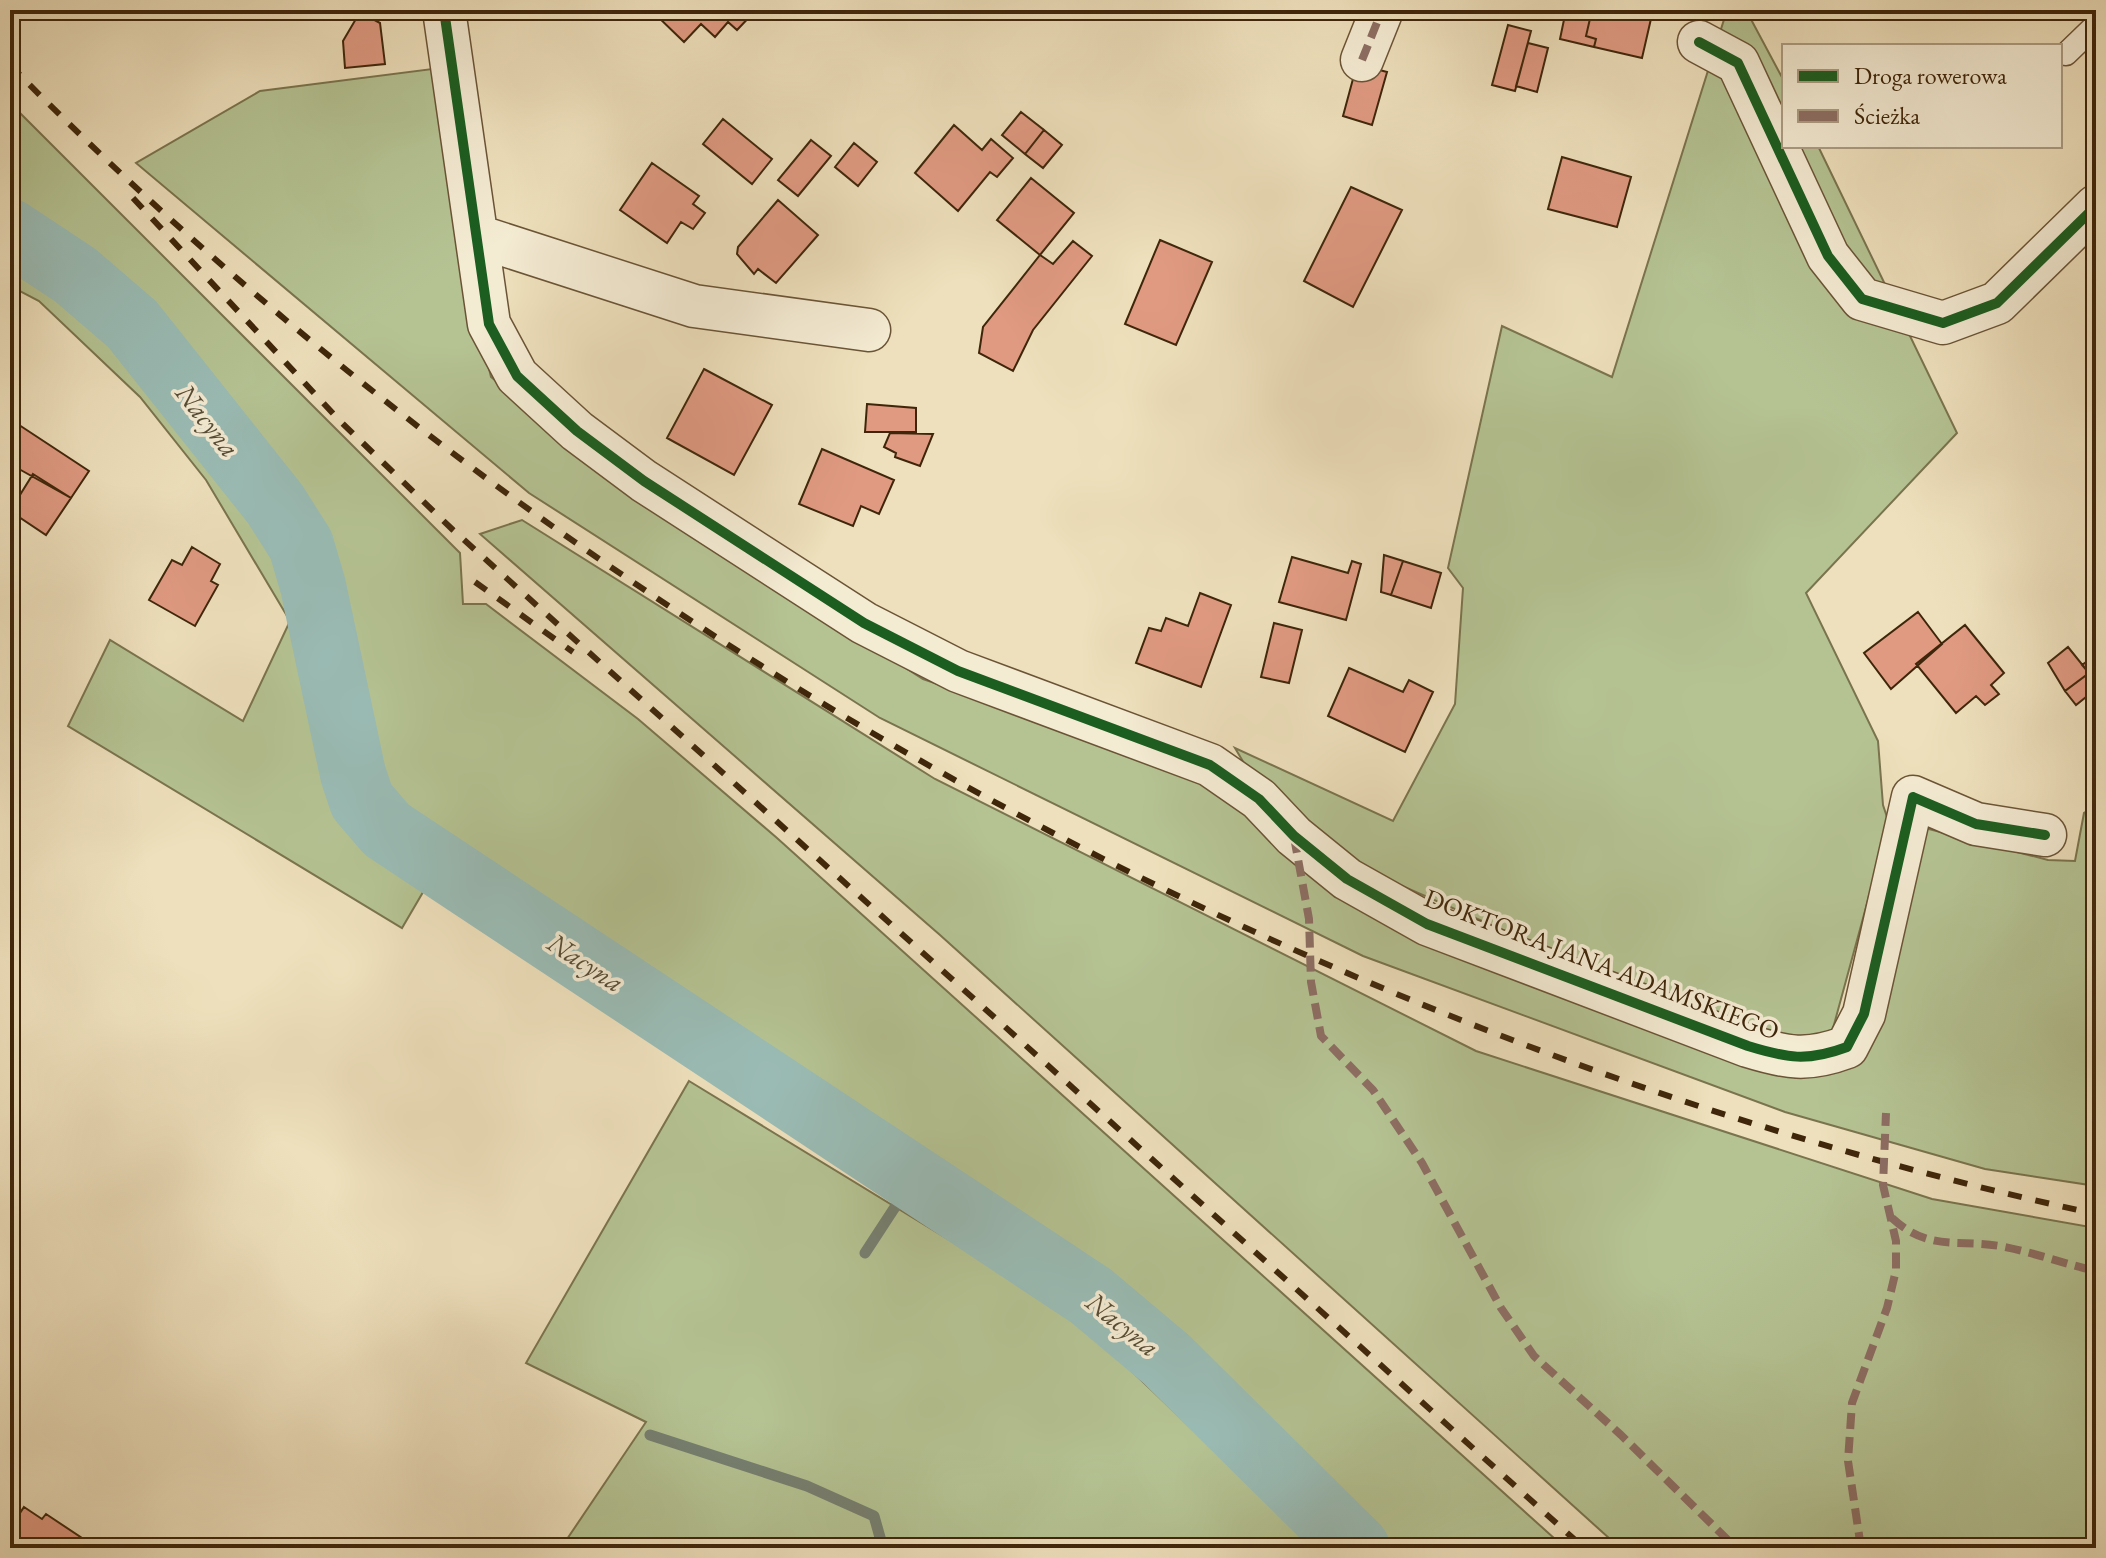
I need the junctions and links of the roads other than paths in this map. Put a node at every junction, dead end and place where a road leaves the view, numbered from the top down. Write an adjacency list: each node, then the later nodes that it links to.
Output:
1 (444, 10): 8 (street, DOKTORA JANA ADAMSKIEGO)
2 (1382, 10): 6 (street)
3 (2096, 25): 5 (lane)
4 (1699, 42): 7 (street)
5 (2066, 54)
6 (1362, 60)
7 (2096, 206)
8 (477, 236): 9 (street); 10 (street, DOKTORA JANA ADAMSKIEGO)
9 (869, 330)
10 (2045, 835)

